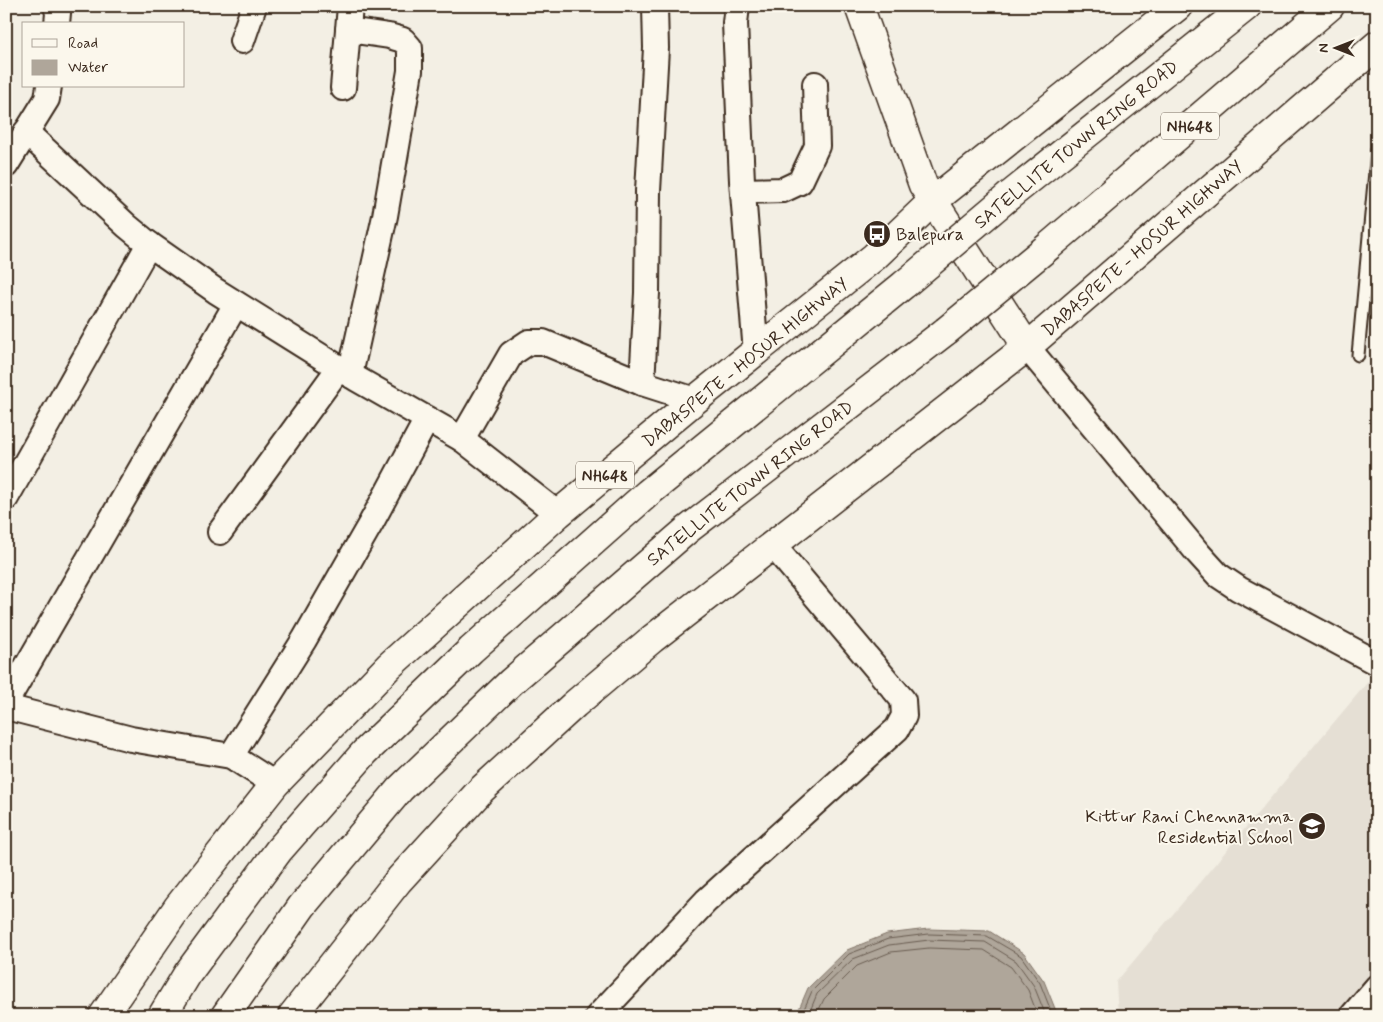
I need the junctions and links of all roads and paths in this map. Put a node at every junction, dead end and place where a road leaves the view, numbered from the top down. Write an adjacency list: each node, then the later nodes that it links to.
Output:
1 (56, 6): 10 (street)
2 (254, 6): 12 (street)
3 (350, 6): 11 (street)
4 (655, 6): 28 (street)
5 (737, 6): 20 (street)
6 (859, 6): 21 (main road)
7 (1178, 6): 21 (main road, DABASPETE - HOSUR HIGHWAY / NH648)
8 (1247, 6): 44 (main road, SATELLITE TOWN RING ROAD / NH648, bridge)
9 (1330, 6): 45 (main road, SATELLITE TOWN RING ROAD / NH648, bridge)
10 (57, 22)
11 (348, 30): 16 (street); 27 (street)
12 (242, 41)
13 (1376, 49): 24 (main road, DABASPETE - HOSUR HIGHWAY)
14 (815, 84): 20 (street)
15 (49, 88): 17 (street)
16 (343, 88)
17 (26, 132): 19 (street); 22 (street)
18 (1377, 150): 26 (lane)
19 (6, 165)
20 (743, 191): 25 (street)
21 (933, 201): 24 (main road); 25 (main road, DABASPETE - HOSUR HIGHWAY / NH648)
22 (149, 244): 23 (street); 32 (street)
23 (236, 304): 27 (street); 37 (street)
24 (1027, 347): 35 (main road, DABASPETE - HOSUR HIGHWAY); 36 (street)
25 (756, 353): 29 (main road, DABASPETE - HOSUR HIGHWAY / NH648)
26 (1358, 355)
27 (344, 371): 30 (street); 34 (street)
28 (642, 383): 29 (street); 31 (street)
29 (695, 400): 33 (main road, DABASPETE - HOSUR HIGHWAY / NH648)
30 (427, 419): 31 (street); 39 (street)
31 (462, 439): 33 (street)
32 (6, 498)
33 (558, 514): 40 (main road, DABASPETE - HOSUR HIGHWAY / NH648)
34 (220, 532)
35 (772, 544): 42 (main road, DABASPETE - HOSUR HIGHWAY); 46 (street)
36 (1377, 664)
37 (6, 702)
38 (6, 707): 39 (street)
39 (231, 756): 40 (street)
40 (275, 784): 43 (main road, DABASPETE - HOSUR HIGHWAY / NH648)
41 (1377, 987): 47 (street)
42 (298, 1014)
43 (103, 1016)
44 (162, 1016)
45 (225, 1016)
46 (598, 1016)
47 (1352, 1016)

